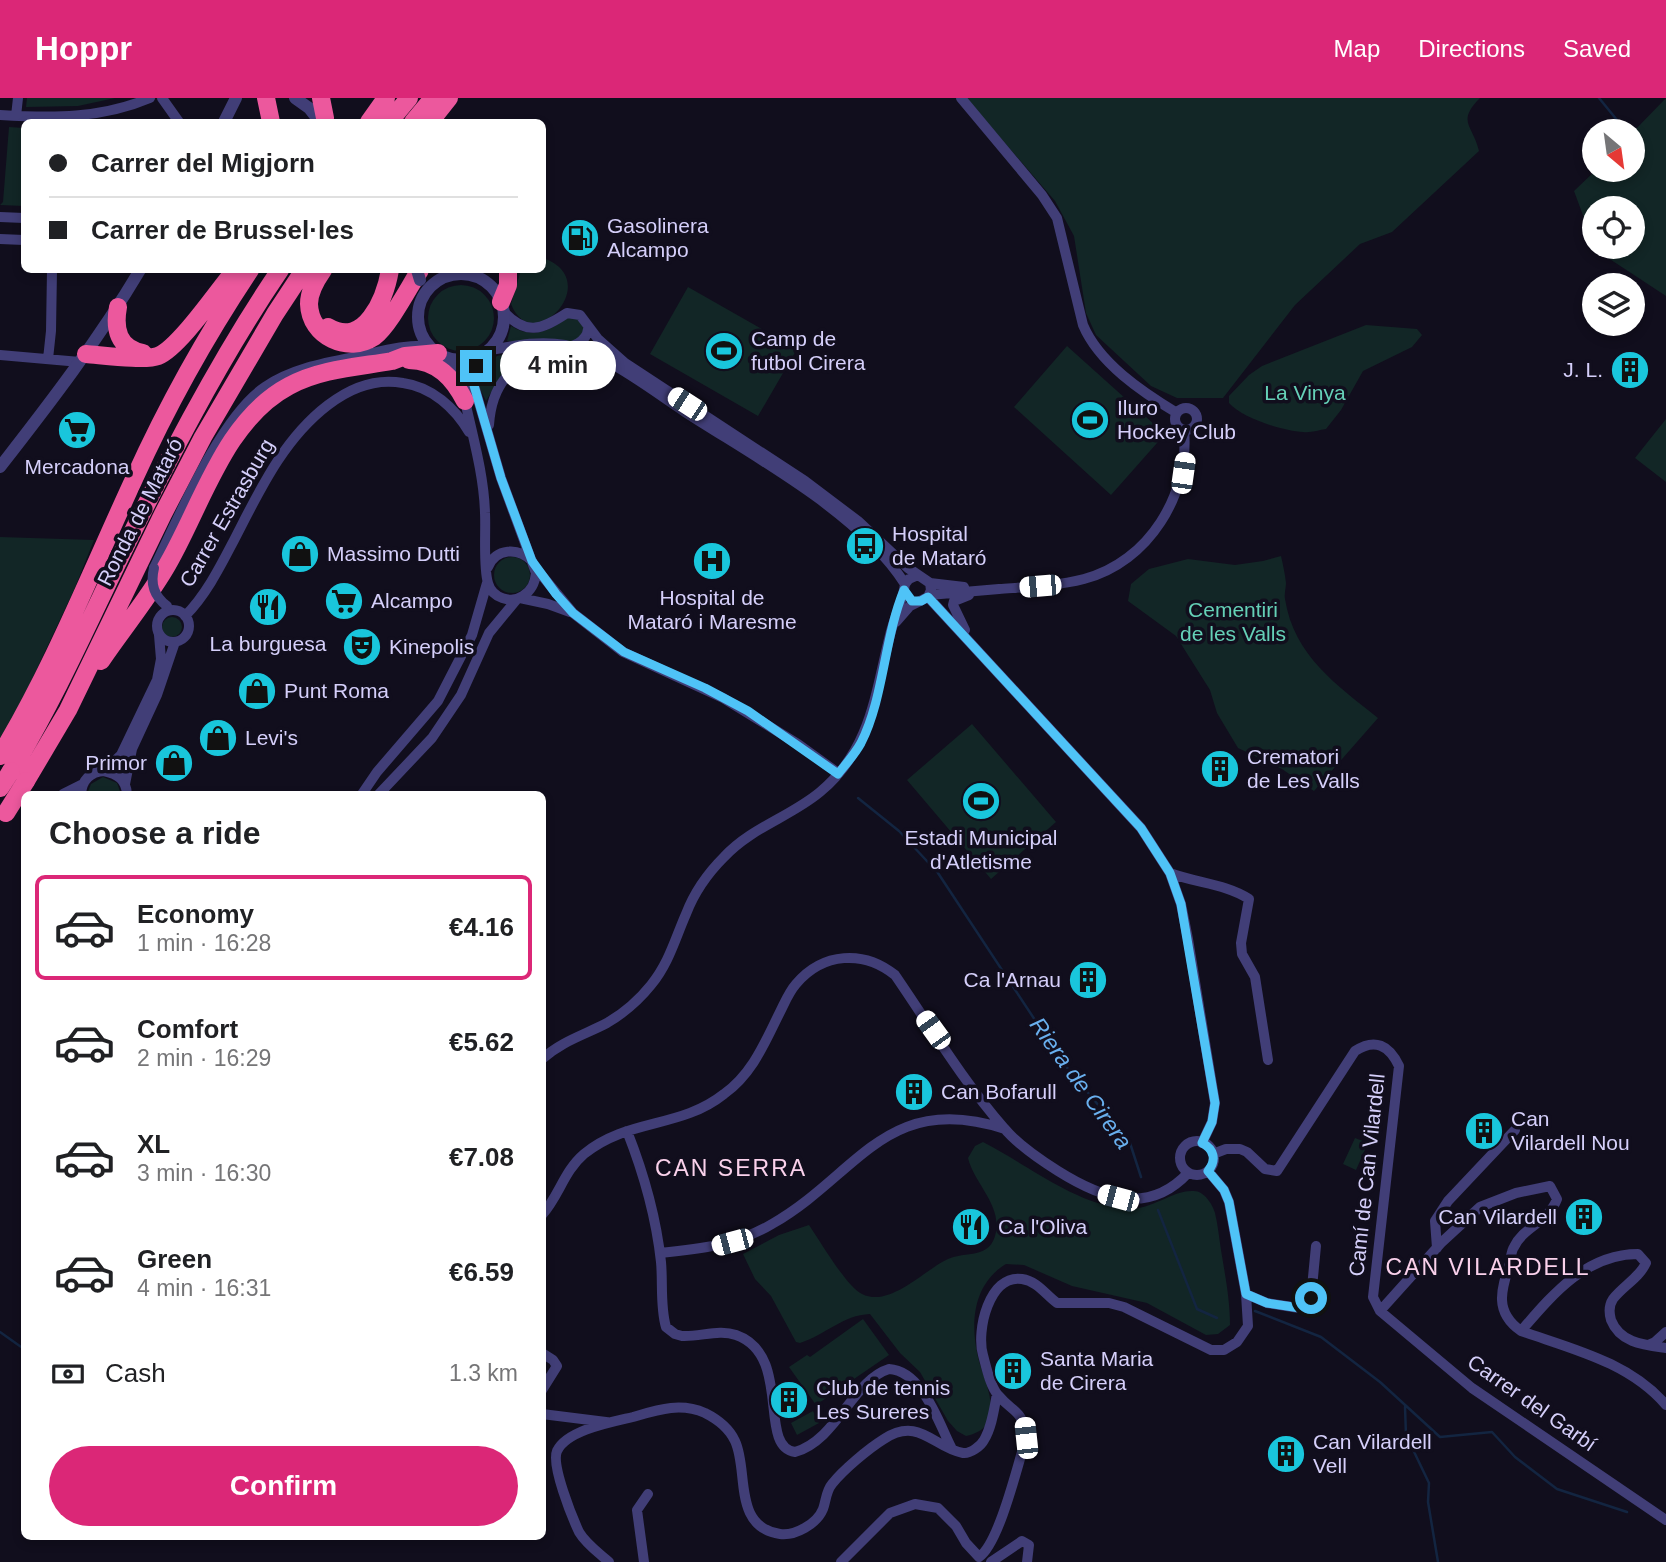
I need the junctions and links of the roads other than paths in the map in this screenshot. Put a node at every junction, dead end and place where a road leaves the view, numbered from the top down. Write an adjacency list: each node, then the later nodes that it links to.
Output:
1 (18, 98): 16 (street)
2 (150, 98): 16 (street)
3 (162, 98): 17 (street)
4 (236, 98): 18 (street)
5 (265, 98): 19 (highway)
6 (295, 98): 20 (street)
7 (313, 98): 21 (street)
8 (321, 98): 22 (highway)
9 (379, 98): 23 (highway)
10 (386, 98): 24 (highway)
11 (409, 98): 25 (highway)
12 (433, 98): 26 (highway)
13 (449, 98): 27 (highway)
14 (961, 98): 59 (street)
15 (0, 115): 16 (street)
16 (16, 116)
17 (177, 119)
18 (226, 119)
19 (270, 119)
20 (322, 119)
21 (323, 119)
22 (324, 119)
23 (369, 119)
24 (370, 119)
25 (392, 119)
26 (416, 119)
27 (432, 119)
28 (0, 217): 29 (street)
29 (21, 218)
30 (0, 239): 31 (street)
31 (21, 240)
32 (52, 273): 56 (street)
33 (138, 273): 47 (street)
34 (232, 273): 48 (highway)
35 (248, 273): 83 (highway)
36 (266, 273): 64 (highway)
37 (278, 273): 64 (highway, Ronda de Mataró)
38 (302, 273): 82 (highway, Ronda de Mataró)
39 (321, 273): 42 (highway)
40 (327, 273): 41 (highway)
41 (389, 273)
42 (419, 273): 49 (street)
43 (470, 273): 45 (street)
44 (508, 273): 46 (highway)
45 (475, 276): 46 (street); 49 (street)
46 (502, 306): 50 (street); 53 (street)
47 (118, 307): 48 (highway); 55 (street)
48 (195, 318): 55 (highway)
49 (419, 326): 52 (street)
50 (588, 329): 51 (street); 67 (street)
51 (571, 347): 53 (street); 61 (street); 70 (street)
52 (438, 352): 53 (street); 57 (highway); 58 (street); 75 (street, bridge)
53 (484, 353): 61 (street)
54 (0, 355): 56 (street)
55 (83, 358): 56 (street); 63 (street)
56 (48, 359)
57 (392, 360): 58 (highway); 82 (highway)
58 (465, 401): 62 (street)
59 (1177, 413): 60 (street); 60 (street)
60 (1184, 430): 71 (street)
61 (488, 435): 65 (street)
62 (473, 439): 66 (street); 77 (street, Carrer Estrasburg)
63 (0, 467)
64 (144, 509): 86 (highway, Ronda de Mataró)
65 (533, 564): 66 (street); 73 (street); 76 (street)
66 (487, 570): 68 (street)
67 (918, 576): 69 (street); 70 (street)
68 (487, 583): 73 (street); 89 (street)
69 (929, 583): 71 (street); 72 (street)
70 (905, 587): 74 (street); 78 (street)
71 (986, 590): 72 (street); 81 (street)
72 (928, 596): 74 (street); 81 (street)
73 (518, 599): 76 (street); 90 (street)
74 (917, 602): 78 (street)
75 (169, 608): 77 (street); 79 (street)
76 (573, 613): 85 (street)
77 (185, 616): 80 (street)
78 (891, 628): 85 (street)
79 (159, 635): 80 (street); 84 (street)
80 (175, 642): 88 (street)
81 (980, 654): 92 (street)
82 (68, 710): 86 (highway, Ronda de Mataró)
83 (0, 756)
84 (104, 771): 87 (street); 88 (street)
85 (838, 774): 93 (street)
86 (13, 786): 91 (highway, bridge)
87 (82, 789)
88 (126, 789)
89 (364, 791)
90 (382, 791)
91 (3, 817)
92 (1170, 873): 94 (street); 98 (street)
93 (546, 1056)
94 (1268, 1060)
95 (1005, 1129): 97 (street); 101 (street); 105 (street)
96 (1515, 1130): 104 (street)
97 (626, 1131): 102 (street); 105 (street)
98 (1202, 1143): 99 (street); 101 (street)
99 (1213, 1154): 100 (street); 107 (street, Camí de Can Vilardell)
100 (1208, 1171): 101 (street); 106 (street)
101 (1188, 1173)
102 (546, 1209)
103 (1316, 1246): 106 (street)
104 (1437, 1248): 107 (street, Camí de Can Vilardell); 108 (street, Camí de Can Vilardell)
105 (660, 1253): 118 (street)
106 (1246, 1294): 114 (street)
107 (1380, 1311): 120 (street, Carrer del Garbí)
108 (1521, 1331): 110 (street); 115 (street)
109 (1666, 1332): 110 (street)
110 (1648, 1345): 111 (street)
111 (1666, 1348)
112 (546, 1356): 113 (street)
113 (546, 1385)
114 (997, 1394): 118 (street); 121 (street)
115 (1666, 1405)
116 (546, 1415): 117 (street)
117 (610, 1423): 118 (street); 122 (street)
118 (951, 1447)
119 (648, 1494): 123 (street)
120 (1666, 1520)
121 (985, 1560): 124 (street); 125 (street)
122 (609, 1562)
123 (644, 1562)
124 (841, 1562)
125 (1027, 1562)

